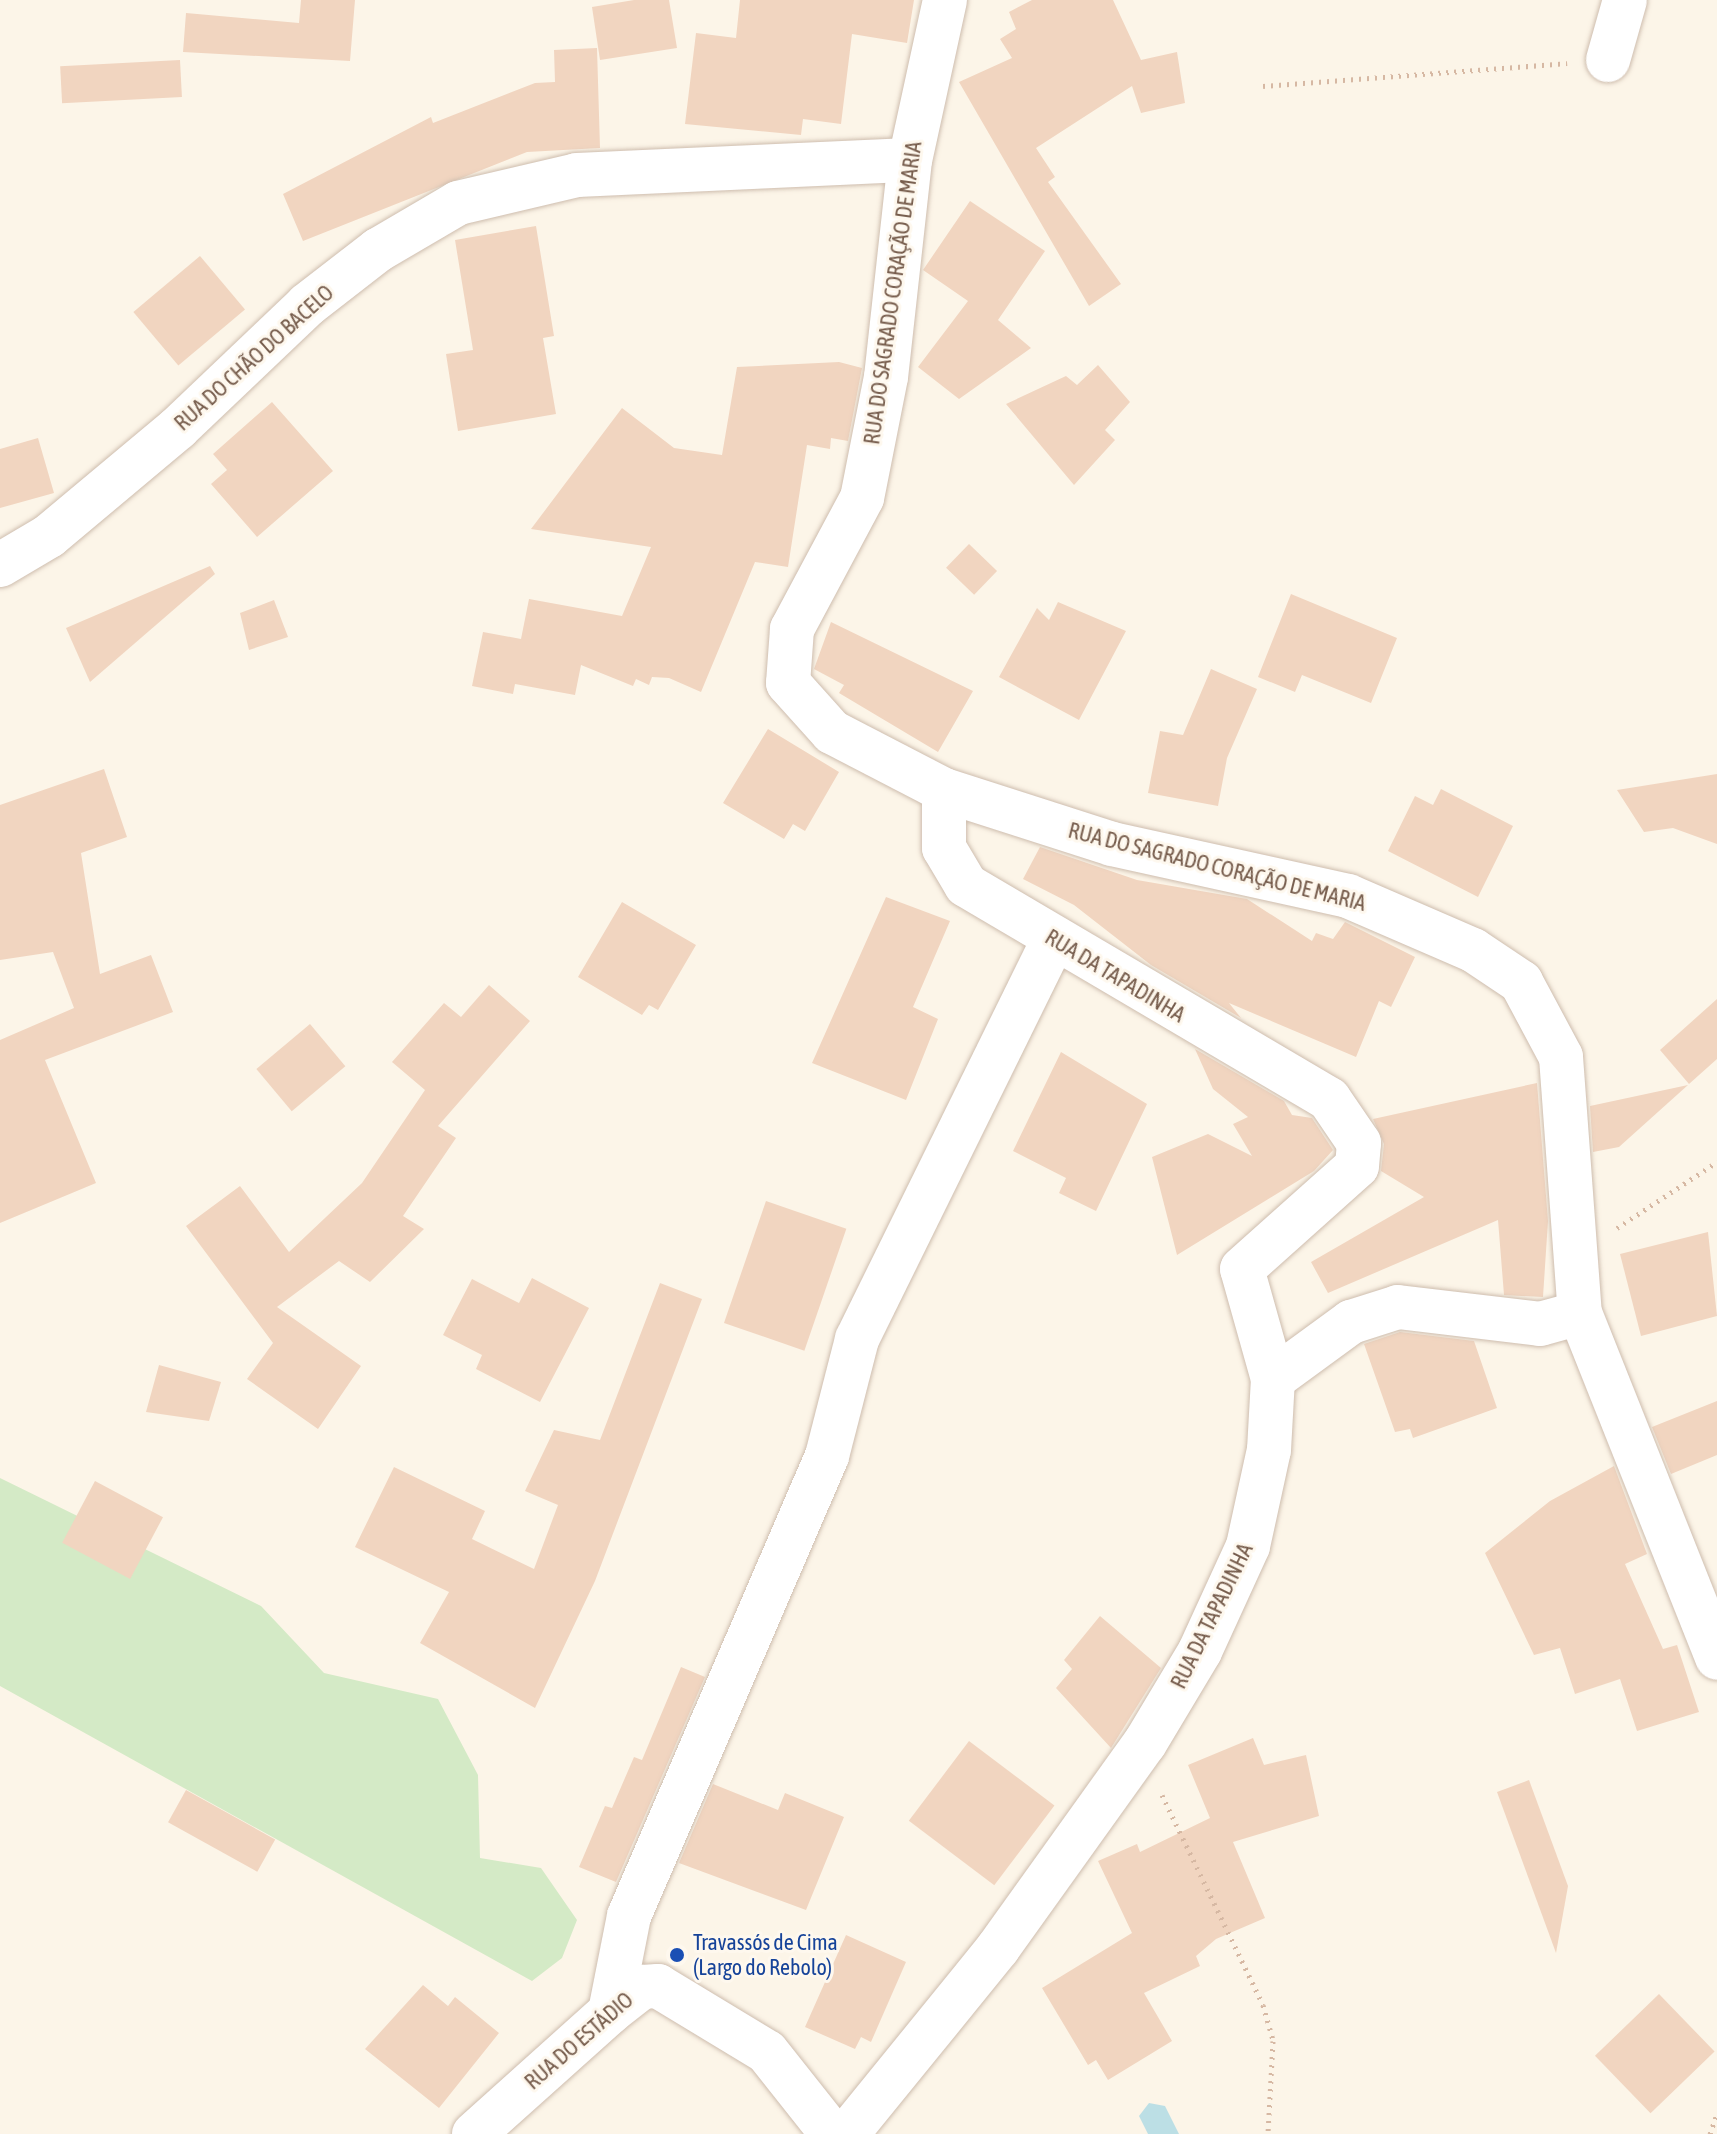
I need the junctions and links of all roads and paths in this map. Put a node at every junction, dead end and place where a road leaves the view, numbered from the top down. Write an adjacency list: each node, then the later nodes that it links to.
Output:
1 (945, 0): 5 (street, RUA DO SAGRADO CORAÇÃO DE MARIA)
2 (1625, 0): 3 (street)
3 (1608, 60): 4 (path)
4 (1263, 86)
5 (910, 160): 6 (street, RUA DO CHÃO DO BACELO); 7 (street, RUA DO SAGRADO CORAÇÃO DE MARIA)
6 (0, 565)
7 (944, 790): 8 (street, RUA DA TAPADINHA); 10 (street, RUA DO SAGRADO CORAÇÃO DE MARIA)
8 (1054, 938): 12 (street, RUA DA TAPADINHA); 15 (street)
9 (1717, 1162): 10 (path)
10 (1576, 1245): 11 (street, RUA DO SAGRADO CORAÇÃO DE MARIA)
11 (1580, 1313): 12 (street); 13 (street, RUA DO SAGRADO CORAÇÃO DE MARIA)
12 (1273, 1379): 14 (street, RUA DA TAPADINHA)
13 (1717, 1658)
14 (1139, 1752): 19 (street, RUA DA TAPADINHA); 20 (path)
15 (610, 2012): 17 (street, RUA DO ESTÁDIO); 18 (street, RUA DO ESTÁDIO)
16 (1717, 2114): 21 (path)
17 (474, 2134)
18 (832, 2134)
19 (847, 2134)
20 (1268, 2134)
21 (1710, 2134)

